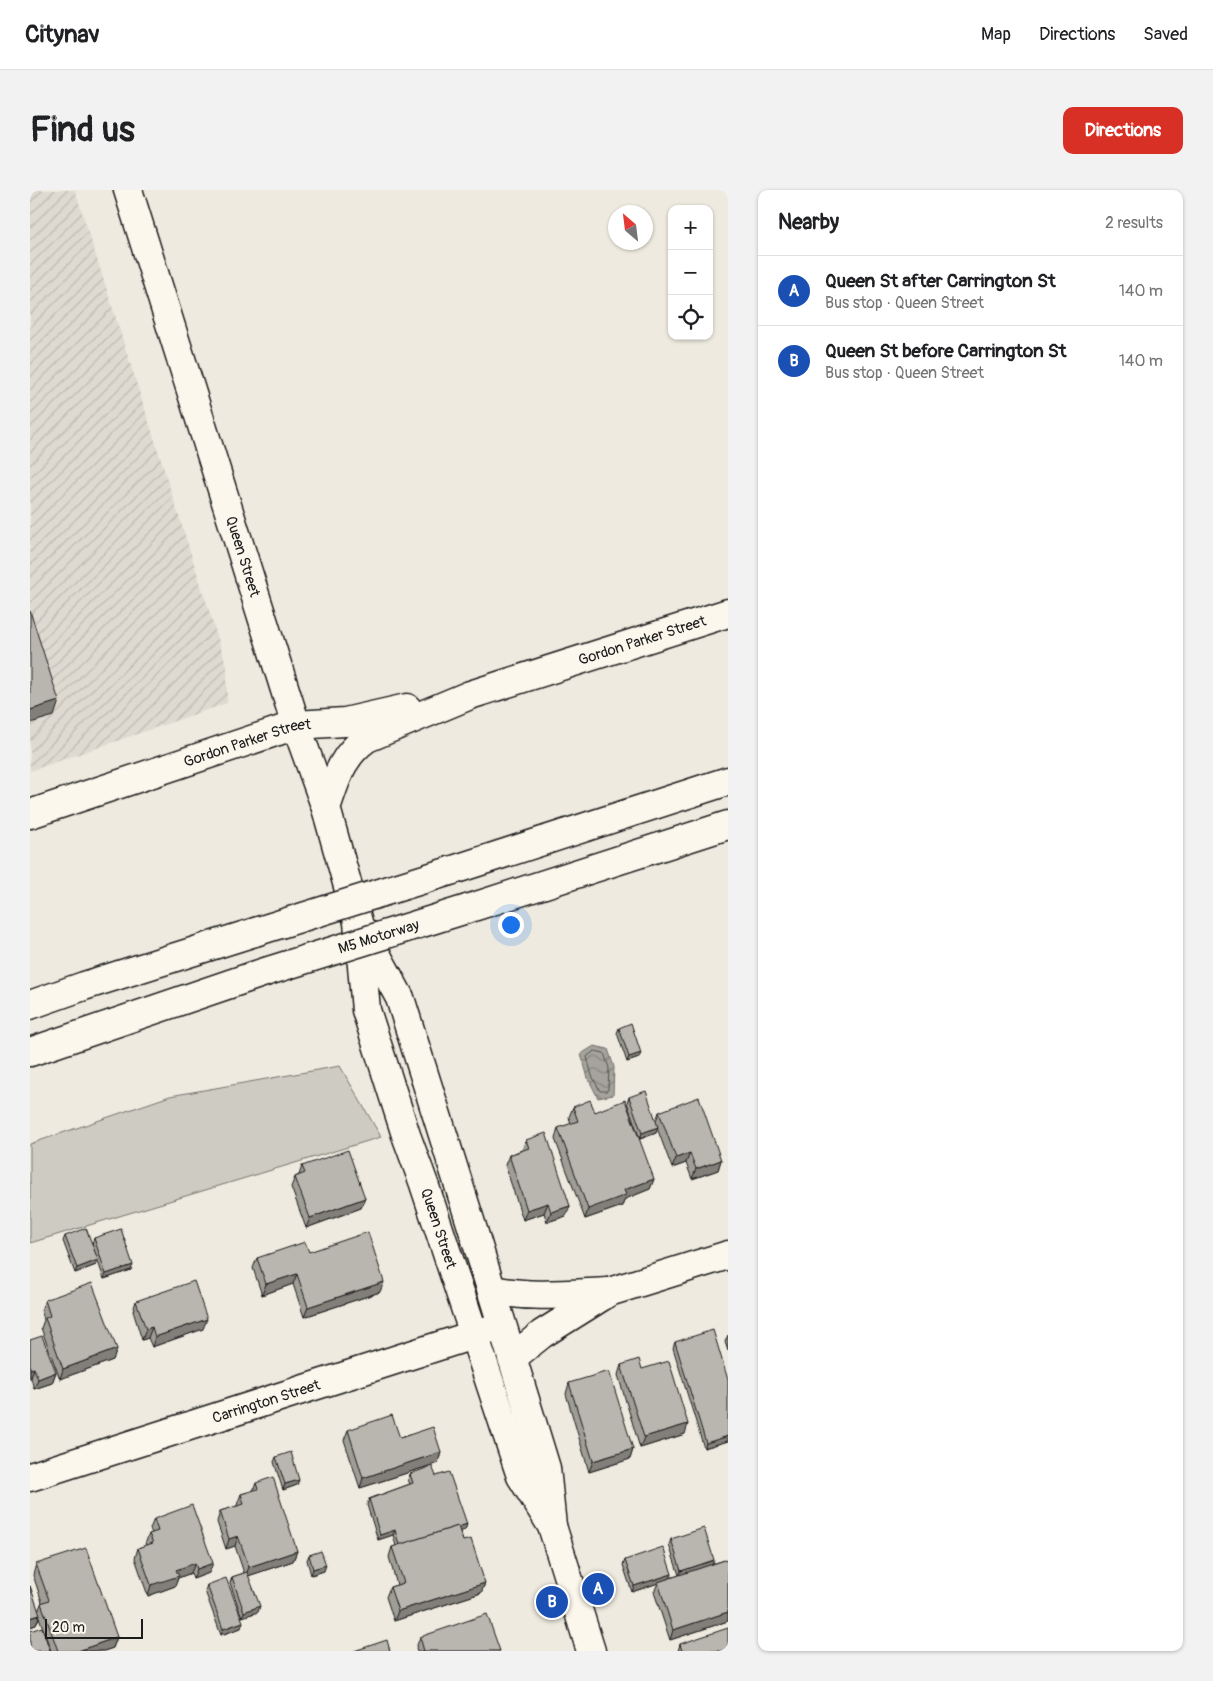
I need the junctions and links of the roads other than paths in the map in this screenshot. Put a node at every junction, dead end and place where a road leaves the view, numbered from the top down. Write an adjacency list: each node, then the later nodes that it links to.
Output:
1 (128, 190): 4 (main road, Queen Street)
2 (728, 613): 3 (main road, Gordon Parker Street)
3 (470, 695): 4 (main road, Gordon Parker Street); 6 (main road, Gordon Parker Street)
4 (296, 725): 6 (main road, Queen Street); 7 (main road, Gordon Parker Street)
5 (728, 781): 10 (main road, bridge)
6 (326, 808): 9 (main road, Queen Street)
7 (30, 814)
8 (728, 825): 11 (main road, M5 Motorway, bridge)
9 (358, 922): 13 (main road, Queen Street); 16 (main road, Queen Street)
10 (30, 1006)
11 (30, 1052)
12 (728, 1255): 14 (main road)
13 (492, 1290): 14 (main road); 15 (main road, Queen Street)
14 (609, 1292): 17 (main road)
15 (502, 1326): 16 (main road, Carrington Street); 17 (main road, Queen Street)
16 (474, 1335): 18 (main road, Carrington Street); 19 (main road, Queen Street)
17 (512, 1358): 19 (main road, Queen Street)
18 (30, 1477)
19 (552, 1526): 20 (main road, Queen Street)
20 (592, 1651)

